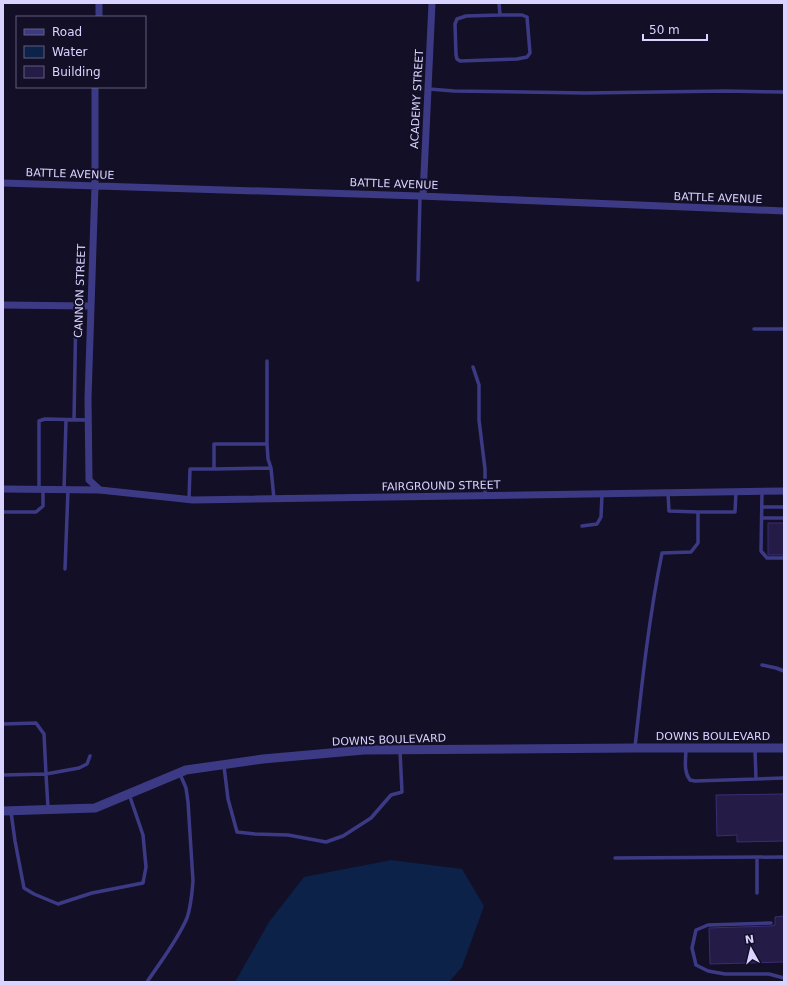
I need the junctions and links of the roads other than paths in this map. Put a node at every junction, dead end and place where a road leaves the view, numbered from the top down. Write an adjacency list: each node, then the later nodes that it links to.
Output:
1 (99, 3): 5 (street)
2 (432, 3): 7 (street, ACADEMY STREET)
3 (499, 3): 4 (lane)
4 (500, 15): 4 (lane)
5 (98, 16)
6 (95, 88): 10 (street, CANNON STREET)
7 (429, 89): 8 (lane); 11 (street, ACADEMY STREET)
8 (784, 92)
9 (3, 183): 10 (street, BATTLE AVENUE)
10 (95, 186): 11 (street, BATTLE AVENUE); 16 (street, CANNON STREET)
11 (422, 196): 12 (street, BATTLE AVENUE); 13 (lane)
12 (784, 211)
13 (418, 280)
14 (3, 305): 15 (street)
15 (76, 306): 16 (street); 22 (lane)
16 (90, 306): 23 (street, CANNON STREET)
17 (754, 329): 18 (lane)
18 (784, 329)
19 (267, 361): 24 (lane)
20 (473, 367): 36 (lane)
21 (66, 420): 22 (lane); 28 (lane); 29 (lane)
22 (74, 420): 23 (lane)
23 (88, 420): 30 (street, CANNON STREET)
24 (268, 444): 25 (lane); 26 (lane)
25 (271, 468): 26 (lane); 37 (lane)
26 (214, 469): 38 (lane)
27 (3, 489): 28 (street)
28 (41, 489): 29 (street); 41 (lane)
29 (66, 490): 30 (street); 47 (lane)
30 (100, 490): 38 (street, FAIRGROUND STREET)
31 (784, 491): 33 (street, FAIRGROUND STREET)
32 (736, 492): 33 (street, FAIRGROUND STREET); 34 (street, FAIRGROUND STREET); 42 (lane)
33 (762, 492): 39 (lane)
34 (668, 493): 35 (street, FAIRGROUND STREET); 42 (lane)
35 (602, 494): 36 (street, FAIRGROUND STREET); 45 (lane)
36 (486, 496): 37 (street, FAIRGROUND STREET)
37 (274, 499): 38 (street, FAIRGROUND STREET)
38 (189, 500)
39 (762, 507): 40 (lane); 43 (lane)
40 (784, 507)
41 (3, 512)
42 (698, 512): 51 (lane)
43 (762, 518): 44 (lane); 46 (lane)
44 (784, 518)
45 (582, 526)
46 (784, 558)
47 (65, 569)
48 (762, 665): 49 (lane)
49 (784, 671)
50 (3, 724): 59 (lane)
51 (634, 748): 52 (street, DOWNS BOULEVARD); 55 (street, DOWNS BOULEVARD)
52 (686, 748): 53 (street, DOWNS BOULEVARD); 62 (lane)
53 (755, 748): 54 (street, DOWNS BOULEVARD); 62 (lane)
54 (784, 748)
55 (400, 750): 57 (street, DOWNS BOULEVARD); 57 (lane)
56 (90, 756): 59 (lane)
57 (224, 764): 58 (street, DOWNS BOULEVARD)
58 (179, 773): 63 (street, DOWNS BOULEVARD); 72 (lane)
59 (46, 774): 60 (lane); 64 (lane)
60 (3, 775)
61 (784, 778): 62 (lane)
62 (756, 779)
63 (129, 794): 64 (street, DOWNS BOULEVARD); 65 (lane)
64 (48, 809): 65 (street, DOWNS BOULEVARD)
65 (7, 811)
66 (615, 858): 67 (lane)
67 (757, 858): 68 (lane); 69 (lane)
68 (784, 858)
69 (757, 893)
70 (771, 923): 71 (lane)
71 (784, 978)
72 (147, 982)

